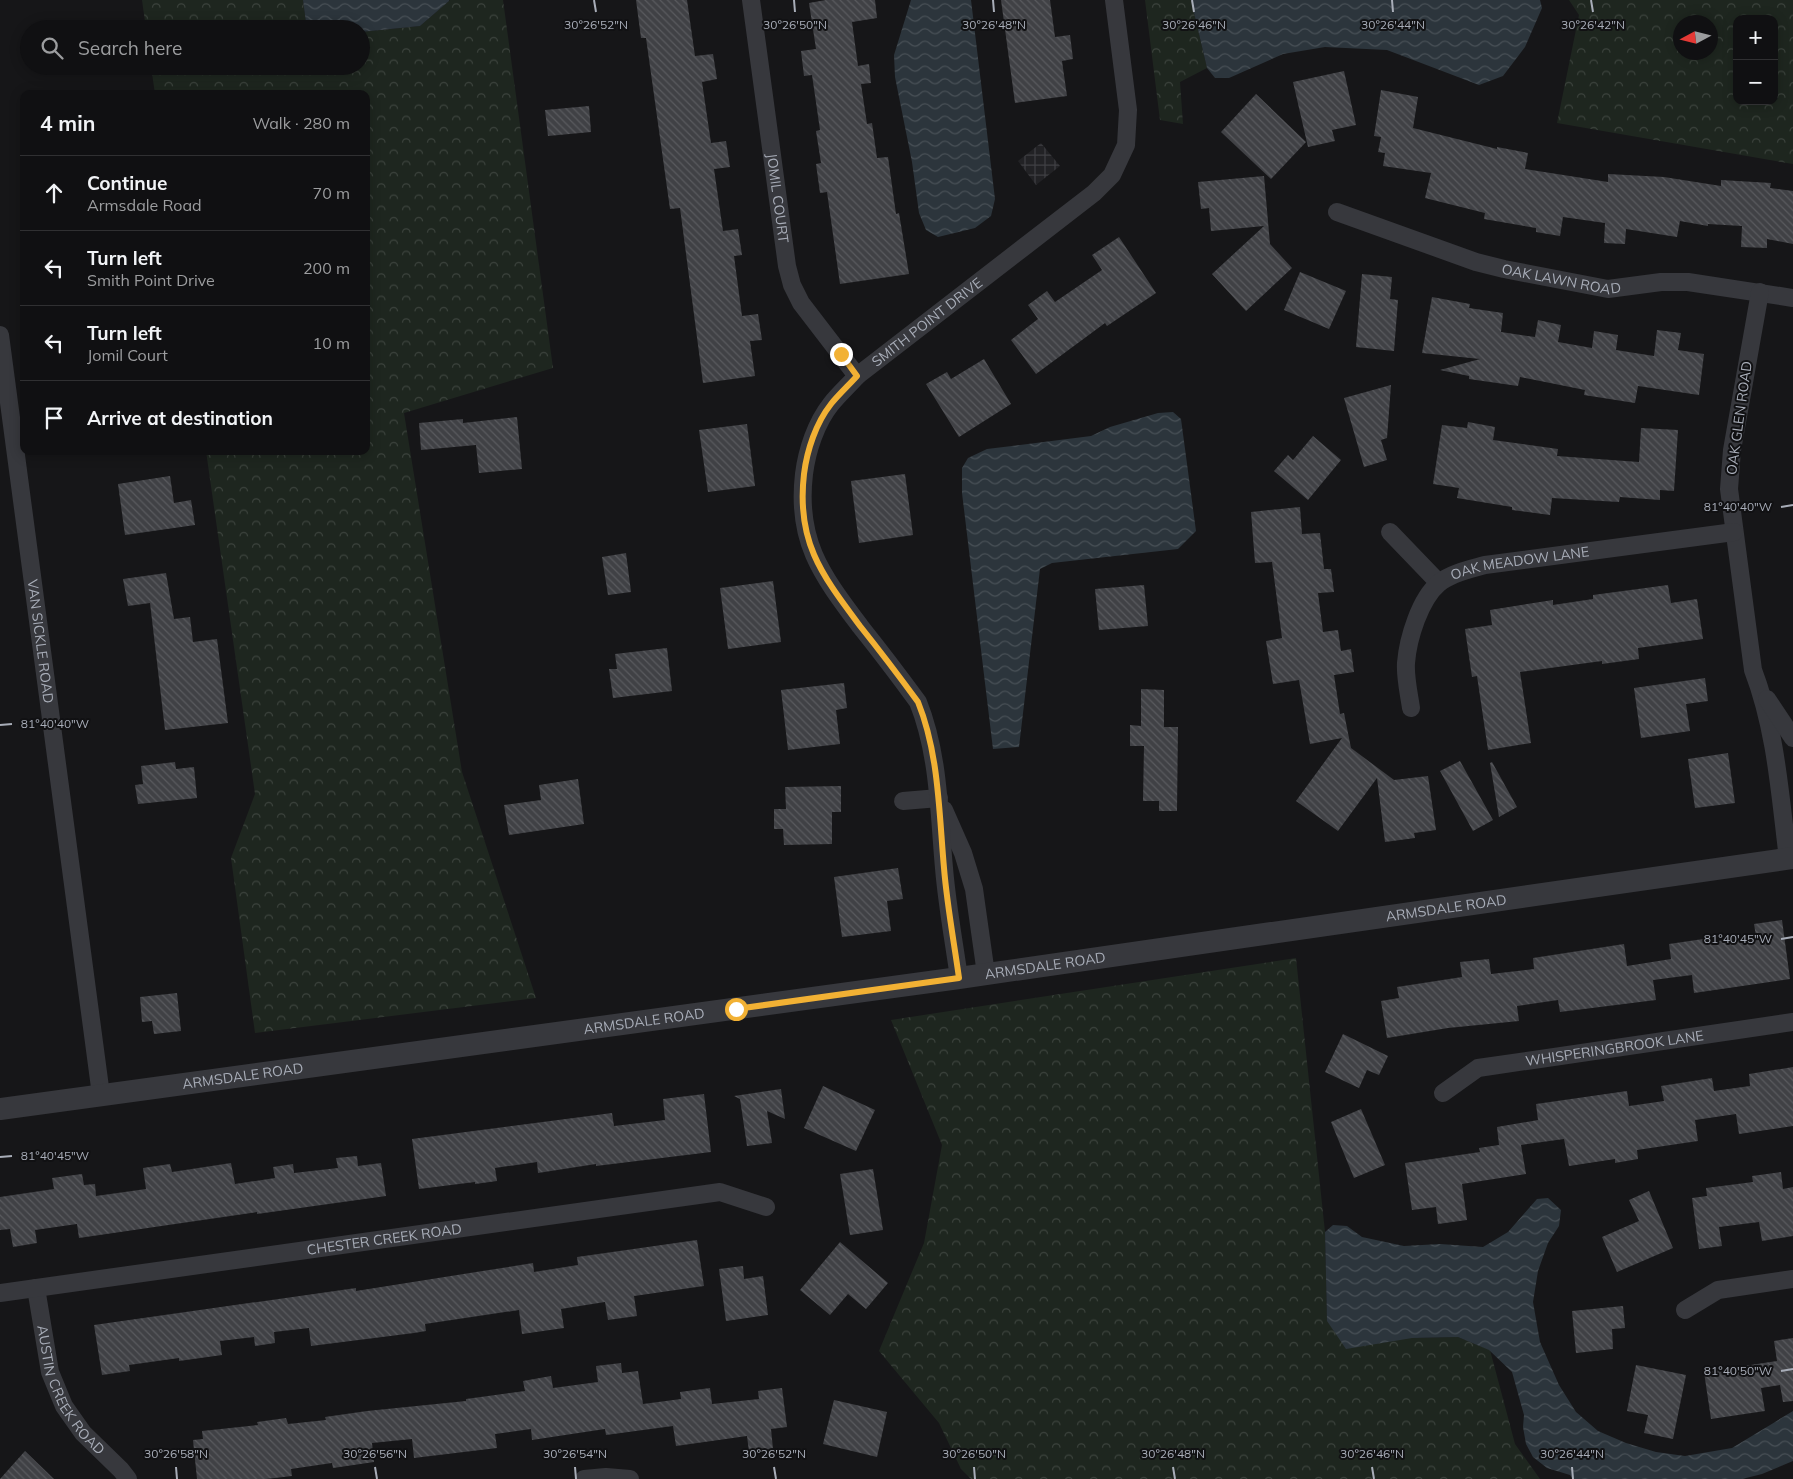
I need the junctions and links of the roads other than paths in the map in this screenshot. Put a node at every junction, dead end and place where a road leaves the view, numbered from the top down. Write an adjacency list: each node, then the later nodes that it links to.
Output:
1 (751, 0): 7 (street, JOMIL COURT)
2 (1114, 0): 7 (street, SMITH POINT DRIVE)
3 (1337, 212): 4 (street, OAK LAWN ROAD)
4 (1760, 292): 5 (street, OAK LAWN ROAD); 9 (street, OAK GLEN ROAD)
5 (1793, 298)
6 (0, 335): 21 (street, VAN SICKLE ROAD)
7 (857, 376): 14 (street, SMITH POINT DRIVE)
8 (1390, 532): 10 (street)
9 (1734, 532): 10 (street, OAK MEADOW LANE); 11 (street, OAK GLEN ROAD)
10 (1439, 583): 12 (street, OAK MEADOW LANE)
11 (1761, 691): 13 (street, OAK GLEN ROAD); 16 (street, OAK GLEN ROAD)
12 (1411, 708)
13 (1793, 738)
14 (939, 798): 15 (street); 17 (street); 18 (street, SMITH POINT DRIVE)
15 (904, 801)
16 (1791, 858): 17 (street, ARMSDALE ROAD)
17 (986, 974): 18 (street, ARMSDALE ROAD)
18 (959, 978): 21 (street, ARMSDALE ROAD)
19 (1793, 1022): 20 (street, WHISPERINGBROOK LANE)
20 (1442, 1093)
21 (101, 1095): 22 (street, ARMSDALE ROAD)
22 (0, 1109)
23 (766, 1207): 25 (street, CHESTER CREEK ROAD)
24 (1793, 1279): 27 (street)
25 (36, 1288): 26 (street, CHESTER CREEK ROAD); 28 (street, AUSTIN CREEK ROAD)
26 (0, 1292)
27 (1685, 1310)
28 (128, 1479)
29 (584, 1479): 30 (street)
30 (630, 1479)

